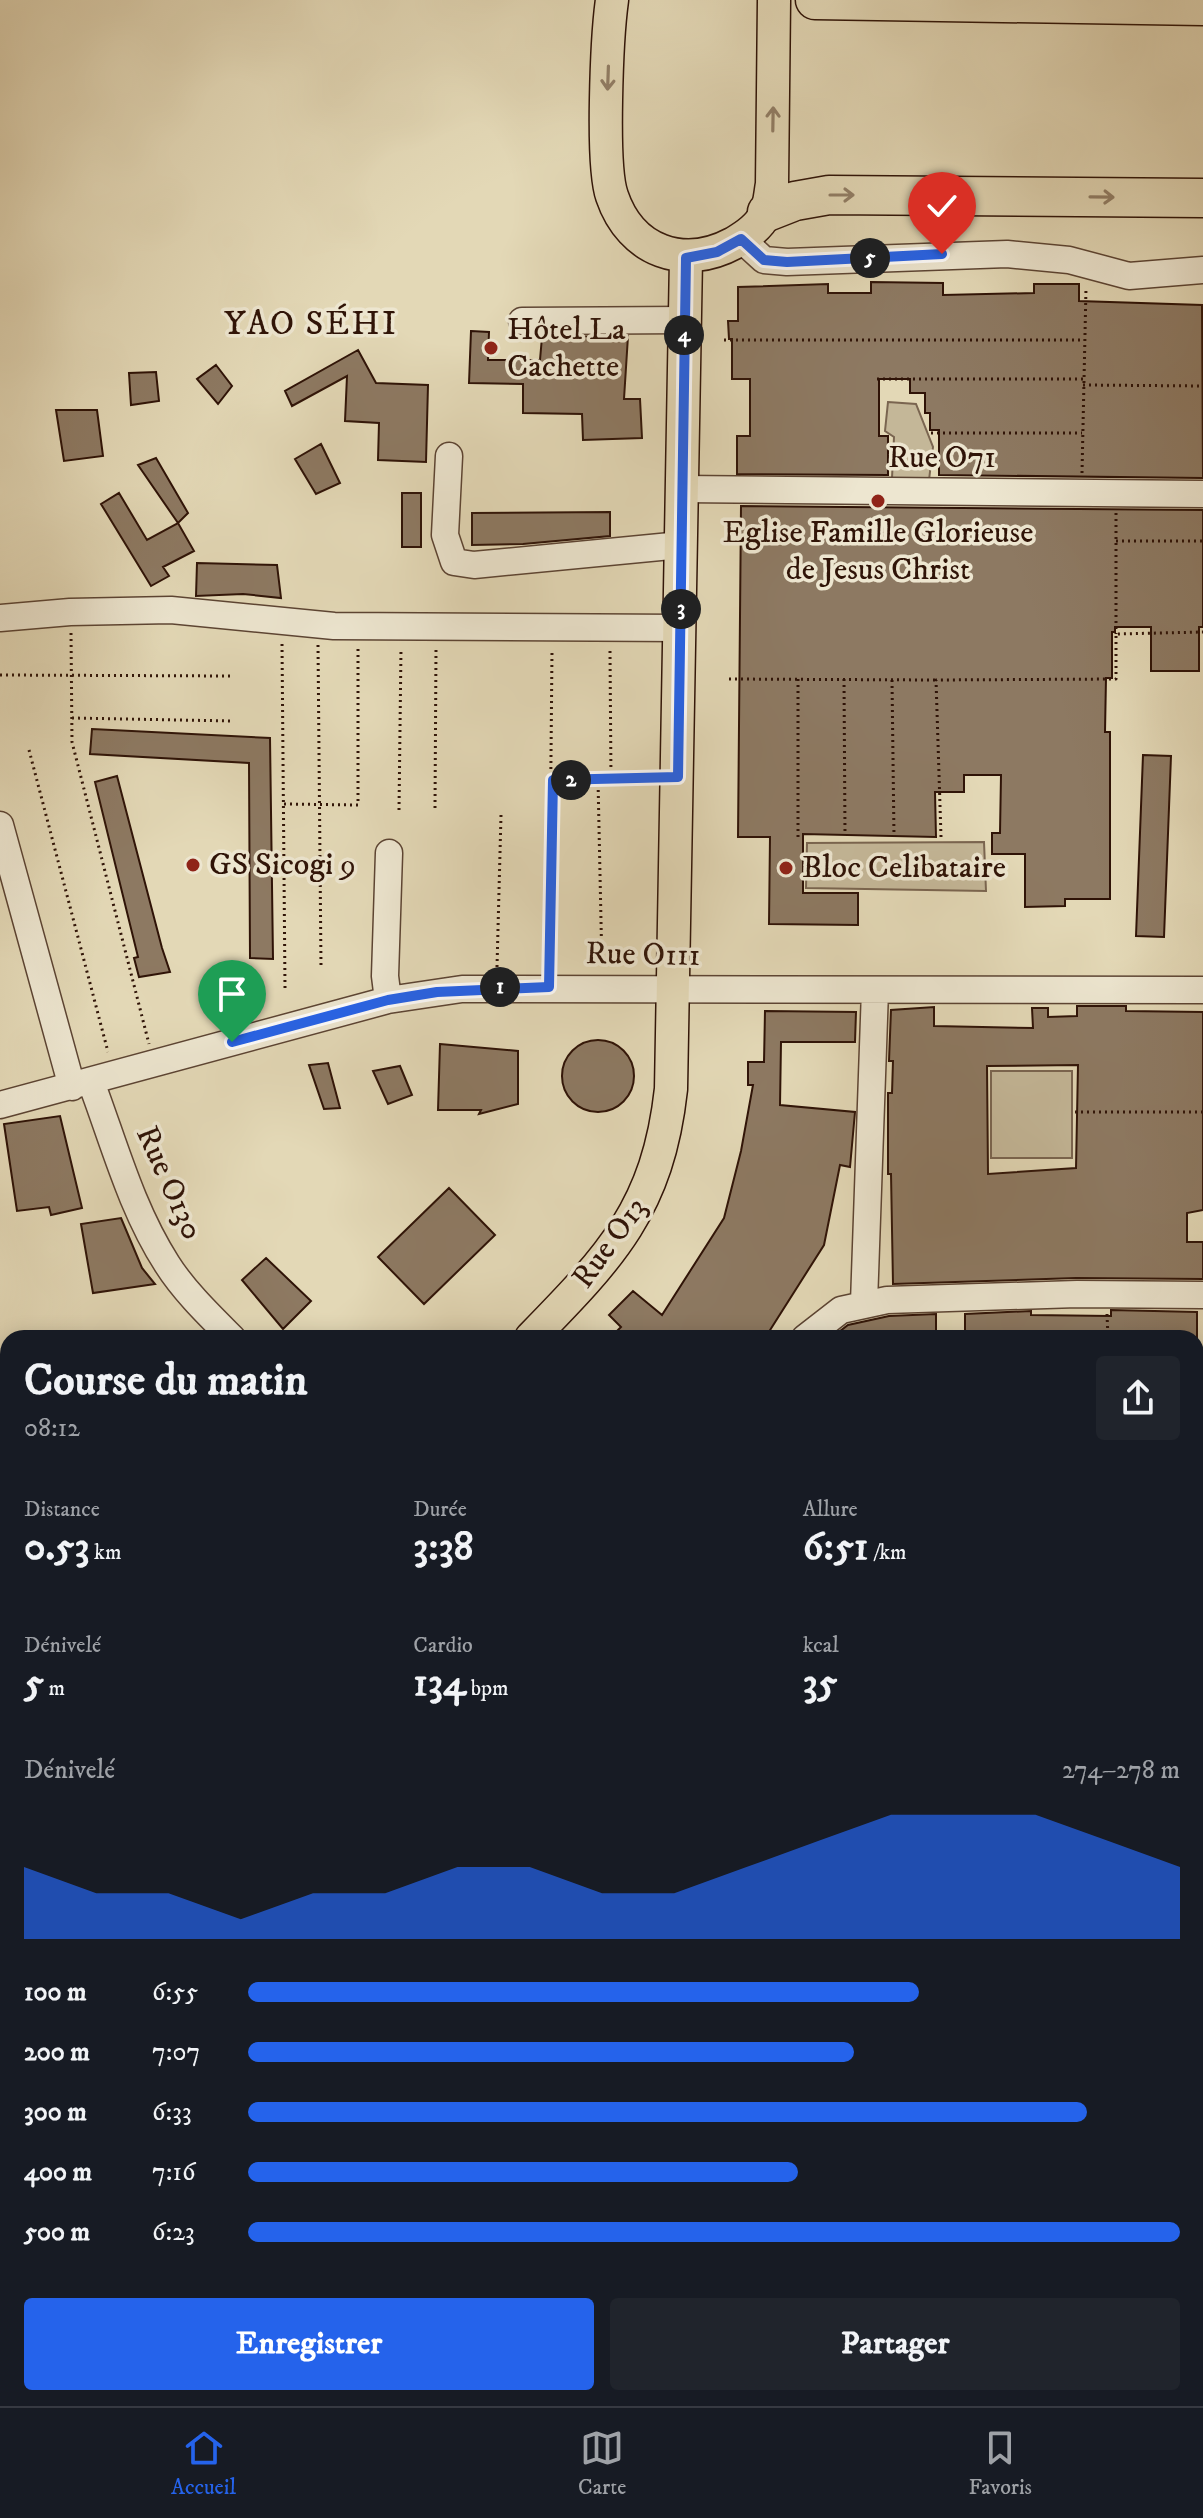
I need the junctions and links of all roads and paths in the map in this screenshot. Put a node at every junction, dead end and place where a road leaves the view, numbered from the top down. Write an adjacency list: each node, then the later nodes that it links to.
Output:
1 (612, 0): 7 (main road, one-way to 7)
2 (774, 0): 6 (main road, one-way to 2)
3 (815, 0): 4 (highway)
4 (1203, 6)
5 (1203, 198): 6 (highway, one-way to 5)
6 (754, 225): 7 (main road); 8 (street)
7 (686, 258): 10 (main road, Rue O13)
8 (1087, 267): 9 (street); 13 (path)
9 (1203, 270)
10 (685, 320): 11 (street); 20 (main road, Rue O13)
11 (522, 321)
12 (724, 340): 13 (path)
13 (1083, 340): 15 (path)
14 (877, 379): 15 (path)
15 (1083, 382): 16 (path); 18 (path)
16 (1203, 386)
17 (931, 433): 18 (path)
18 (1082, 433): 21 (path)
19 (449, 456): 26 (street)
20 (682, 489): 21 (street, Rue O71); 26 (main road, Rue O13)
21 (1082, 492): 22 (street, Rue O71)
22 (1116, 492): 23 (street, Rue O71); 24 (path)
23 (1203, 494)
24 (1116, 541): 25 (path); 38 (path)
25 (1203, 541)
26 (681, 545): 35 (main road, Rue O13)
27 (70, 612): 28 (street); 29 (street); 40 (path)
28 (0, 618)
29 (282, 623): 30 (street); 54 (path)
30 (318, 625): 31 (street); 55 (path)
31 (358, 627): 33 (street); 55 (path)
32 (610, 627): 34 (street); 35 (street); 53 (path)
33 (401, 628): 36 (street); 57 (path)
34 (552, 628): 36 (street); 51 (path)
35 (681, 628): 50 (main road, Rue O13)
36 (437, 629): 56 (path)
37 (1203, 632): 38 (path)
38 (1116, 634): 46 (path)
39 (0, 675): 40 (path)
40 (72, 675): 41 (path); 47 (path)
41 (233, 676)
42 (729, 679): 43 (path)
43 (798, 679): 44 (path); 61 (path)
44 (844, 679): 45 (path); 60 (path)
45 (892, 680): 46 (path); 62 (path)
46 (936, 680): 63 (path)
47 (72, 718): 48 (path); 74 (path)
48 (232, 721)
49 (29, 750): 75 (path)
50 (678, 777): 53 (path); 70 (main road, Rue O13)
51 (553, 780): 52 (path); 67 (path)
52 (598, 780): 53 (path); 69 (path)
53 (611, 780)
54 (284, 804): 55 (path); 68 (path)
55 (320, 805): 65 (path)
56 (435, 808)
57 (399, 810)
58 (501, 815): 66 (path)
59 (0, 825): 75 (street, Rue O130)
60 (845, 834)
61 (798, 837)
62 (894, 837)
63 (941, 837)
64 (389, 853): 73 (street)
65 (321, 967)
66 (497, 987): 67 (street, Rue O111); 73 (street, Rue O111)
67 (549, 987): 69 (street, Rue O111)
68 (285, 988)
69 (602, 988): 70 (street, Rue O111)
70 (672, 990): 71 (street, Rue O111); 82 (main road, Rue O13)
71 (875, 990): 72 (street, Rue O111); 80 (street)
72 (1203, 990)
73 (388, 1000): 74 (street, Rue O111)
74 (154, 1063): 75 (street, Rue O111)
75 (92, 1081): 76 (street, Rue O111); 81 (street, Rue O130)
76 (0, 1105)
77 (1075, 1112): 78 (path)
78 (1203, 1112)
79 (1203, 1295): 80 (street)
80 (864, 1303): 83 (street)
81 (225, 1330)
82 (539, 1330)
83 (815, 1330)

